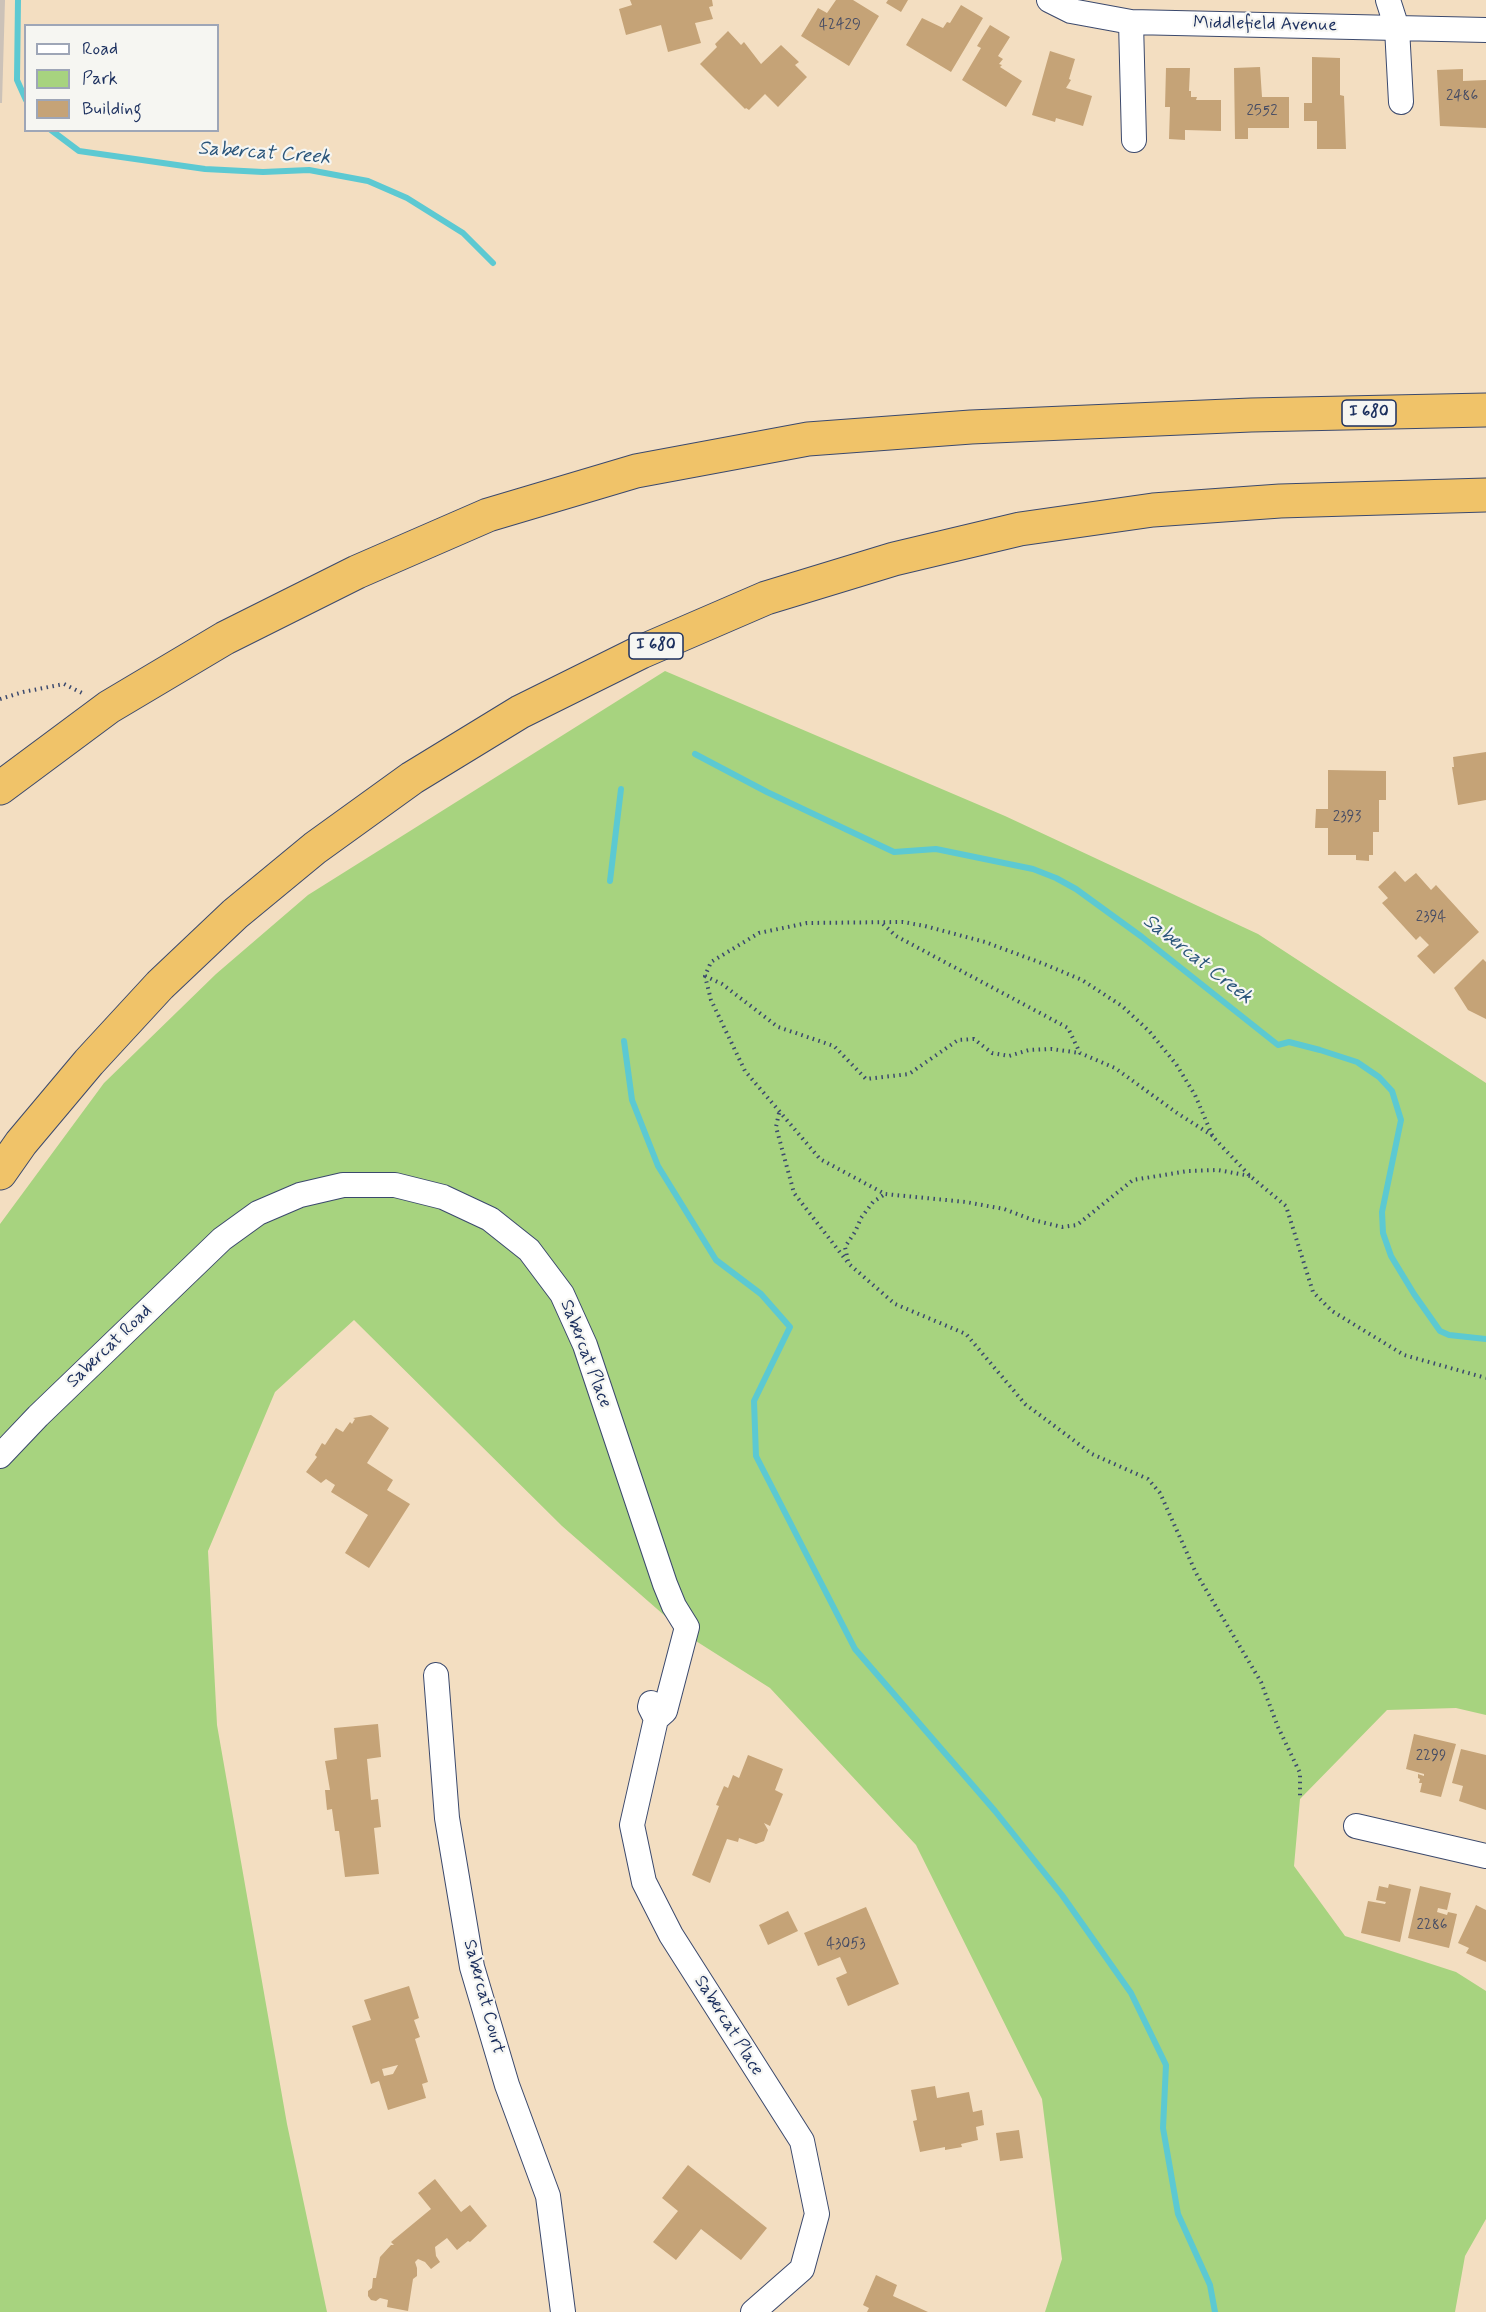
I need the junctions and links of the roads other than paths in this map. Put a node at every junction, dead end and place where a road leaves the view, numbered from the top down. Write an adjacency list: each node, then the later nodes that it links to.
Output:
1 (1048, 0): 3 (street, Middlefield Avenue)
2 (1388, 0): 4 (street)
3 (1131, 22): 4 (street, Middlefield Avenue); 7 (street)
4 (1397, 28): 5 (street, Middlefield Avenue); 6 (street)
5 (1486, 30)
6 (1401, 102)
7 (1134, 140)
8 (1486, 390): 10 (highway)
9 (1486, 410): 10 (highway, I 680)
10 (1251, 415): 12 (highway, I 680)
11 (1486, 495): 13 (highway, I 680)
12 (0, 788)
13 (0, 1173)
14 (222, 1239): 15 (street, Sabercat Road); 20 (street, Sabercat Place)
15 (0, 1456)
16 (436, 1675): 19 (street, Sabercat Court)
17 (1356, 1826): 18 (street)
18 (1486, 1856)
19 (563, 2312)
20 (753, 2312)

